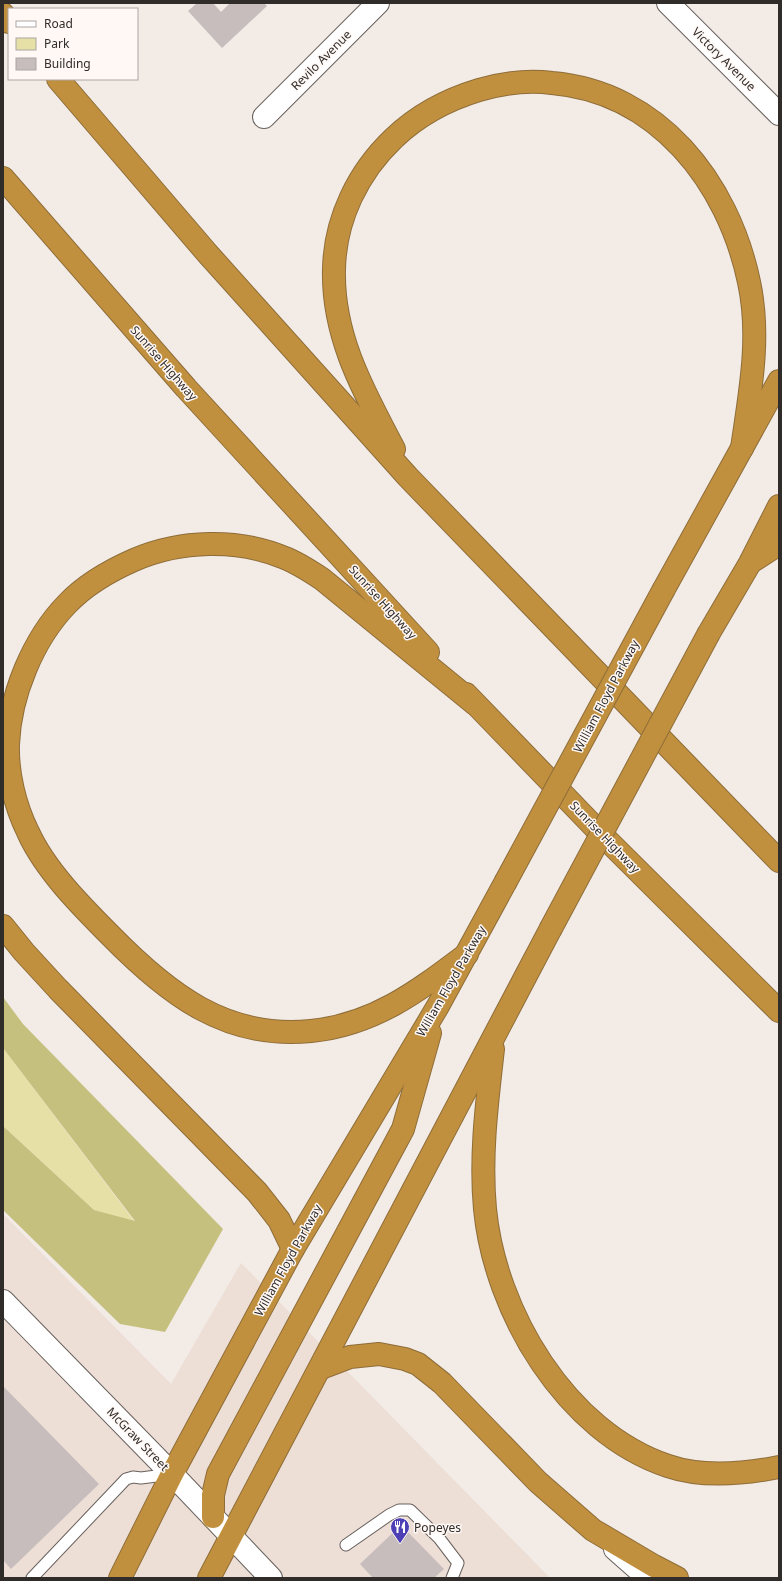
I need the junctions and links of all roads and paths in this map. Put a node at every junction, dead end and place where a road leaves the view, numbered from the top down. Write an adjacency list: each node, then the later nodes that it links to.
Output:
1 (378, 3): 5 (street, Revilo Avenue)
2 (668, 3): 4 (street, Victory Avenue)
3 (59, 80): 9 (highway)
4 (779, 114)
5 (264, 117)
6 (3, 178): 13 (highway, Sunrise Highway)
7 (779, 381): 8 (highway, William Floyd Parkway)
8 (742, 448): 9 (highway); 16 (highway, William Floyd Parkway, bridge)
9 (408, 477): 14 (highway)
10 (779, 506): 12 (highway)
11 (779, 544): 12 (highway)
12 (750, 563): 19 (highway, bridge)
13 (475, 704): 16 (highway); 18 (highway, Sunrise Highway)
14 (774, 854)
15 (3, 926): 20 (highway)
16 (467, 954): 17 (highway, William Floyd Parkway)
17 (438, 1006): 20 (highway, William Floyd Parkway); 25 (highway)
18 (779, 1011)
19 (494, 1036): 22 (highway); 23 (highway)
20 (293, 1248): 24 (highway, William Floyd Parkway)
21 (3, 1301): 24 (street, McGraw Street)
22 (321, 1368): 26 (highway); 27 (highway)
23 (779, 1467)
24 (172, 1474): 25 (street, McGraw Street); 29 (lane); 30 (highway, William Floyd Parkway)
25 (213, 1517): 27 (street, McGraw Street)
26 (593, 1530): 34 (street); 35 (highway)
27 (231, 1537): 31 (highway); 32 (street, McGraw Street)
28 (346, 1545): 33 (lane)
29 (32, 1578)
30 (120, 1578)
31 (209, 1578)
32 (271, 1578)
33 (452, 1578)
34 (648, 1578)
35 (677, 1578)

